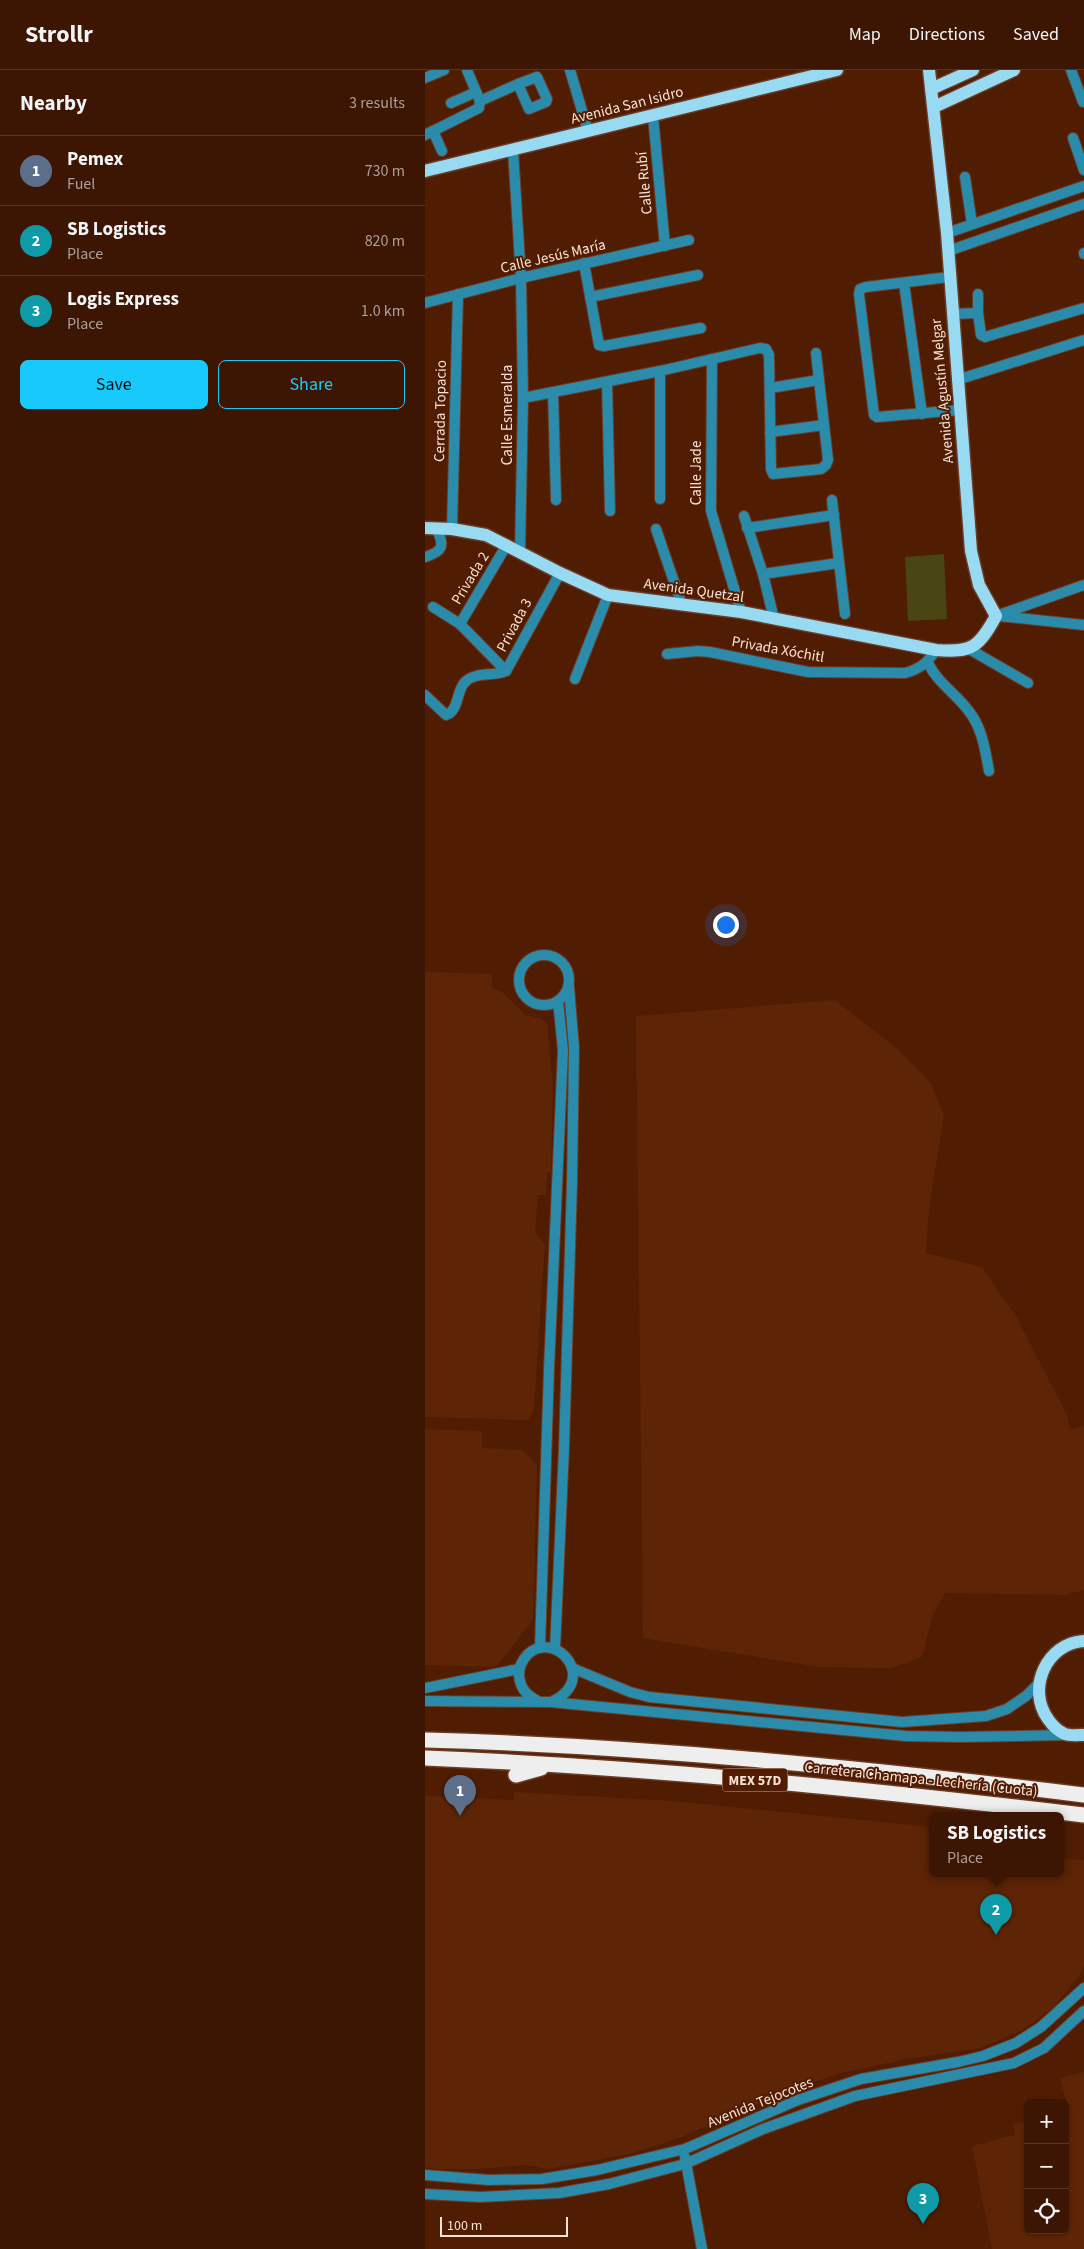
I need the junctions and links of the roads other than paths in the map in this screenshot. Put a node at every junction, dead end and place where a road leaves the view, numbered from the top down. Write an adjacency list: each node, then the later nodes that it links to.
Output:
1 (444, 70): 9 (street)
2 (467, 70): 12 (street)
3 (570, 70): 17 (street)
4 (837, 70): 16 (main road, Avenida San Isidro)
5 (929, 70): 11 (main road, Avenida Agustín Melgar)
6 (973, 70): 11 (main road)
7 (1014, 70): 15 (main road)
8 (1071, 70): 13 (street)
9 (425, 78)
10 (518, 84): 12 (street)
11 (931, 89): 15 (main road, Avenida Agustín Melgar)
12 (478, 97): 14 (street); 18 (street)
13 (1083, 102)
14 (451, 103)
15 (933, 107): 28 (main road, Avenida Agustín Melgar)
16 (653, 116): 17 (main road, Avenida San Isidro); 30 (street, Calle Rubí)
17 (588, 131): 20 (main road, Avenida San Isidro)
18 (429, 133): 21 (street)
19 (1073, 138): 22 (street)
20 (513, 150): 23 (main road, Avenida San Isidro); 35 (street, Calle Esmeralda)
21 (442, 151)
22 (1084, 170)
23 (425, 171)
24 (965, 177): 27 (street)
25 (1084, 186): 27 (street)
26 (1084, 204): 31 (street)
27 (972, 224): 28 (street)
28 (947, 233): 31 (main road, Avenida Agustín Melgar)
29 (689, 240): 30 (street, Calle Jesús María)
30 (665, 246): 32 (street, Calle Jesús María)
31 (948, 251): 34 (main road, Avenida Agustín Melgar)
32 (584, 263): 35 (street, Calle Jesús María); 39 (street)
33 (698, 275): 39 (street)
34 (949, 277): 36 (street); 43 (main road, Avenida Agustín Melgar)
35 (521, 278): 37 (street, Calle Jesús María); 54 (street, Calle Esmeralda)
36 (904, 283): 56 (street); 56 (street)
37 (457, 294): 40 (street, Calle Jesús María); 67 (street, Cerrada Topacio)
38 (977, 294): 42 (street)
39 (590, 297): 44 (street)
40 (425, 303)
41 (1084, 308): 42 (street)
42 (978, 313): 43 (street)
43 (952, 314): 50 (main road, Avenida Agustín Melgar)
44 (701, 328)
45 (1084, 340): 50 (street)
46 (816, 353): 49 (street)
47 (712, 359): 48 (street); 52 (street); 79 (street, Calle Jade)
48 (660, 371): 51 (street); 59 (street)
49 (819, 380): 52 (street); 57 (street)
50 (957, 380): 55 (main road, Avenida Agustín Melgar)
51 (607, 382): 53 (street); 62 (street)
52 (770, 388): 58 (street)
53 (553, 392): 54 (street); 60 (street)
54 (523, 398): 70 (street, Calle Esmeralda)
55 (960, 410): 56 (street); 81 (main road, Avenida Agustín Melgar)
56 (922, 414)
57 (824, 425): 58 (street); 58 (street)
58 (770, 432)
59 (660, 499)
60 (556, 500)
61 (832, 500): 63 (street)
62 (610, 511)
63 (834, 515): 65 (street); 72 (street)
64 (744, 516): 65 (street)
65 (747, 528): 74 (street)
66 (431, 529): 67 (main road, Avenida Quetzal); 71 (street)
67 (452, 529): 69 (main road, Avenida Quetzal)
68 (656, 529): 77 (street)
69 (506, 546): 70 (main road, Avenida Quetzal); 83 (street, Privada 2)
70 (520, 553): 73 (main road, Avenida Quetzal)
71 (425, 557)
72 (839, 563): 74 (street); 80 (street)
73 (559, 573): 76 (main road, Avenida Quetzal); 89 (street, Privada 3)
74 (763, 574): 82 (street)
75 (1084, 585): 81 (street)
76 (608, 595): 77 (main road, Avenida Quetzal); 90 (street)
77 (682, 605): 79 (main road, Avenida Quetzal)
78 (433, 607): 83 (street, Privada 2)
79 (741, 612): 82 (main road, Avenida Quetzal)
80 (845, 614)
81 (995, 616): 84 (street); 85 (main road)
82 (774, 619): 86 (main road, Avenida Quetzal)
83 (460, 624): 89 (street, Privada 2)
84 (1084, 625)
85 (969, 649): 86 (main road, Avenida Quetzal); 91 (street)
86 (936, 650): 88 (street)
87 (667, 654): 88 (street, Privada Xóchitl)
88 (927, 663): 93 (street)
89 (506, 671): 92 (street, Privada 3)
90 (575, 679)
91 (1028, 683)
92 (425, 695)
93 (989, 771)
94 (569, 987): 95 (street); 95 (street); 98 (street)
95 (558, 1001): 97 (street)
96 (1084, 1641): 101 (main road)
97 (540, 1648): 98 (street); 100 (street)
98 (555, 1649): 99 (street)
99 (572, 1668): 101 (street); 104 (street)
100 (519, 1669): 102 (street); 104 (street)
101 (1038, 1684): 105 (main road)
102 (425, 1688)
103 (425, 1701): 104 (street)
104 (545, 1702): 105 (street)
105 (1066, 1735): 106 (main road)
106 (1084, 1735)
107 (425, 1740): 111 (highway, Carretera Chamapa - Lechería (Cuota) / MEX 57D)
108 (425, 1758): 109 (highway, Carretera Chamapa - Lechería (Cuota) / MEX 57D)
109 (576, 1765): 110 (highway); 112 (highway, Carretera Chamapa - Lechería (Cuota) / MEX 57D)
110 (516, 1775)
111 (1084, 1795)
112 (1058, 1812)
113 (1064, 1813): 114 (highway, Carretera Chamapa - Lechería (Cuota) / MEX 57D)
114 (1084, 1815)
115 (1084, 1988): 117 (street, Avenida Tejocotes)
116 (1084, 2011): 118 (street, Avenida Tejocotes)
117 (685, 2149): 118 (street); 119 (street, Avenida Tejocotes)
118 (685, 2164): 120 (street, Avenida Tejocotes); 121 (street)
119 (425, 2176)
120 (425, 2194)
121 (702, 2249)

